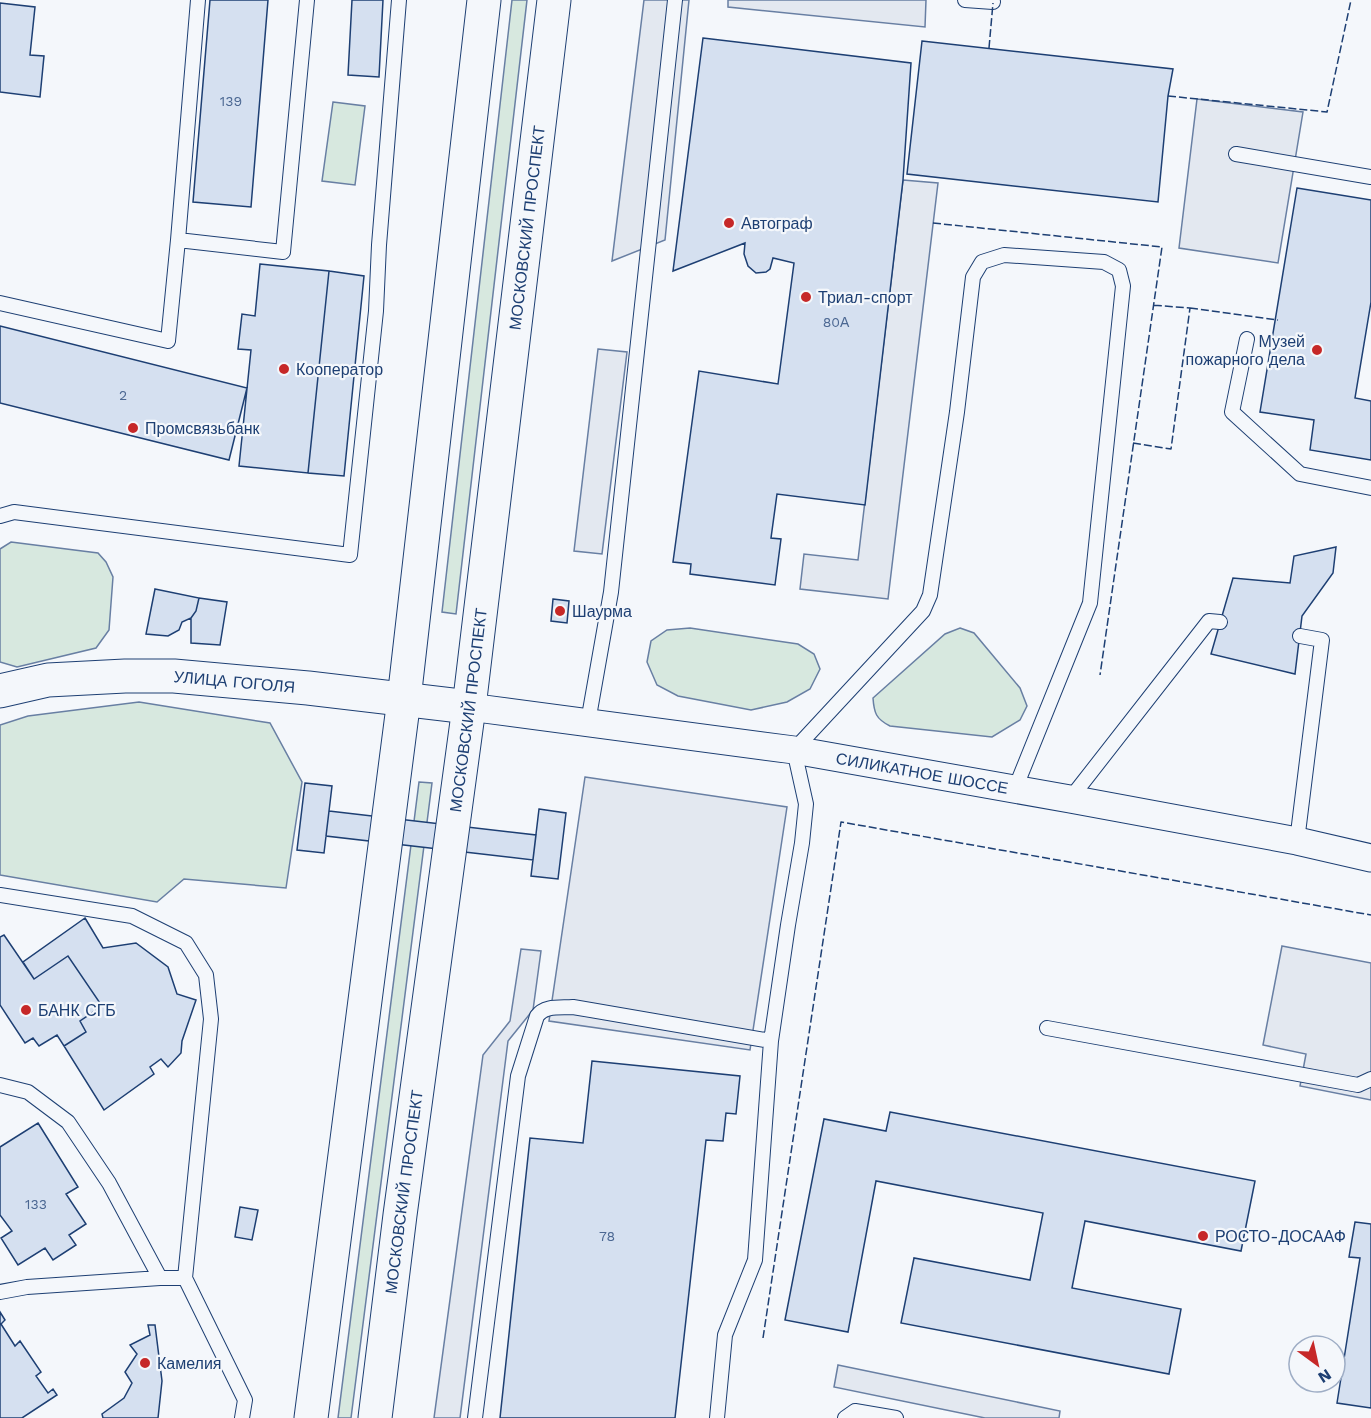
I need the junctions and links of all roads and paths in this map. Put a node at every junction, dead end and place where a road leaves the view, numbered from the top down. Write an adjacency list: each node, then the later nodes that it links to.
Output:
1 (198, 0): 11 (lane)
2 (307, 0): 11 (lane)
3 (399, 0): 15 (lane)
4 (484, 0): 19 (main road)
5 (554, 0): 20 (main road, МОСКОВСКИЙ ПРОСПЕКТ)
6 (675, 0): 21 (lane)
7 (965, 0): 8 (lane)
8 (993, 2)
9 (1236, 154): 10 (lane)
10 (1371, 177)
11 (178, 240): 12 (lane)
12 (0, 303)
13 (1247, 339): 14 (lane)
14 (1371, 488)
15 (0, 516)
16 (1220, 622): 24 (lane)
17 (1300, 636): 25 (lane)
18 (0, 692): 19 (main road, УЛИЦА ГОГОЛЯ)
19 (404, 699): 20 (main road, УЛИЦА ГОГОЛЯ); 36 (main road)
20 (469, 707): 21 (street, СИЛИКАТНОЕ ШОССЕ); 37 (main road, МОСКОВСКИЙ ПРОСПЕКТ)
21 (588, 722): 22 (street, СИЛИКАТНОЕ ШОССЕ)
22 (794, 750): 23 (street, СИЛИКАТНОЕ ШОССЕ); 23 (lane); 29 (lane)
23 (1015, 789): 24 (street, СИЛИКАТНОЕ ШОССЕ)
24 (1070, 798): 25 (street, СИЛИКАТНОЕ ШОССЕ)
25 (1297, 841): 26 (street, СИЛИКАТНОЕ ШОССЕ)
26 (1371, 858)
27 (0, 895): 33 (lane)
28 (1047, 1028): 30 (lane)
29 (771, 1041): 38 (lane); 39 (lane)
30 (1371, 1079)
31 (0, 1085): 32 (lane)
32 (160, 1278): 33 (lane); 34 (lane)
33 (185, 1278): 35 (lane)
34 (0, 1292)
35 (242, 1418)
36 (311, 1418)
37 (375, 1418)
38 (475, 1418)
39 (717, 1418)
40 (845, 1418): 41 (lane)
41 (896, 1418)

